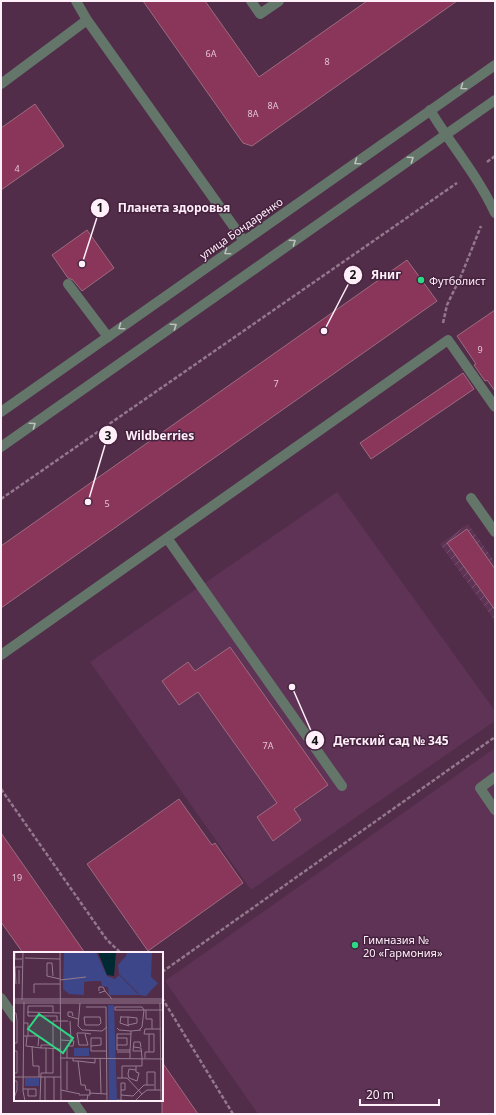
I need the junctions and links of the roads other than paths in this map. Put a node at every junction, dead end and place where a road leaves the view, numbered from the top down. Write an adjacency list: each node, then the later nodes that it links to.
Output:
1 (76, 1): 4 (street)
2 (251, 1): 3 (street)
3 (279, 1)
4 (87, 20): 6 (street); 11 (street)
5 (495, 65): 8 (street, улица Бондаренко, one-way to 8)
6 (1, 84)
7 (495, 100): 9 (street)
8 (430, 110): 9 (street); 11 (street, улица Бондаренко, one-way to 11)
9 (446, 135): 10 (street); 16 (street, one-way to 9)
10 (495, 213)
11 (244, 240): 13 (street, улица Бондаренко, one-way to 13)
12 (68, 284): 13 (street)
13 (108, 337): 15 (street, улица Бондаренко)
14 (495, 407): 19 (street)
15 (1, 412)
16 (1, 447)
17 (471, 498): 18 (street)
18 (495, 532)
19 (167, 538): 20 (street); 22 (street)
20 (1, 655)
21 (495, 777): 23 (street)
22 (342, 786)
23 (495, 810)
24 (1, 998): 25 (street)
25 (14, 1017)
26 (73, 1101): 27 (street)
27 (82, 1114)

